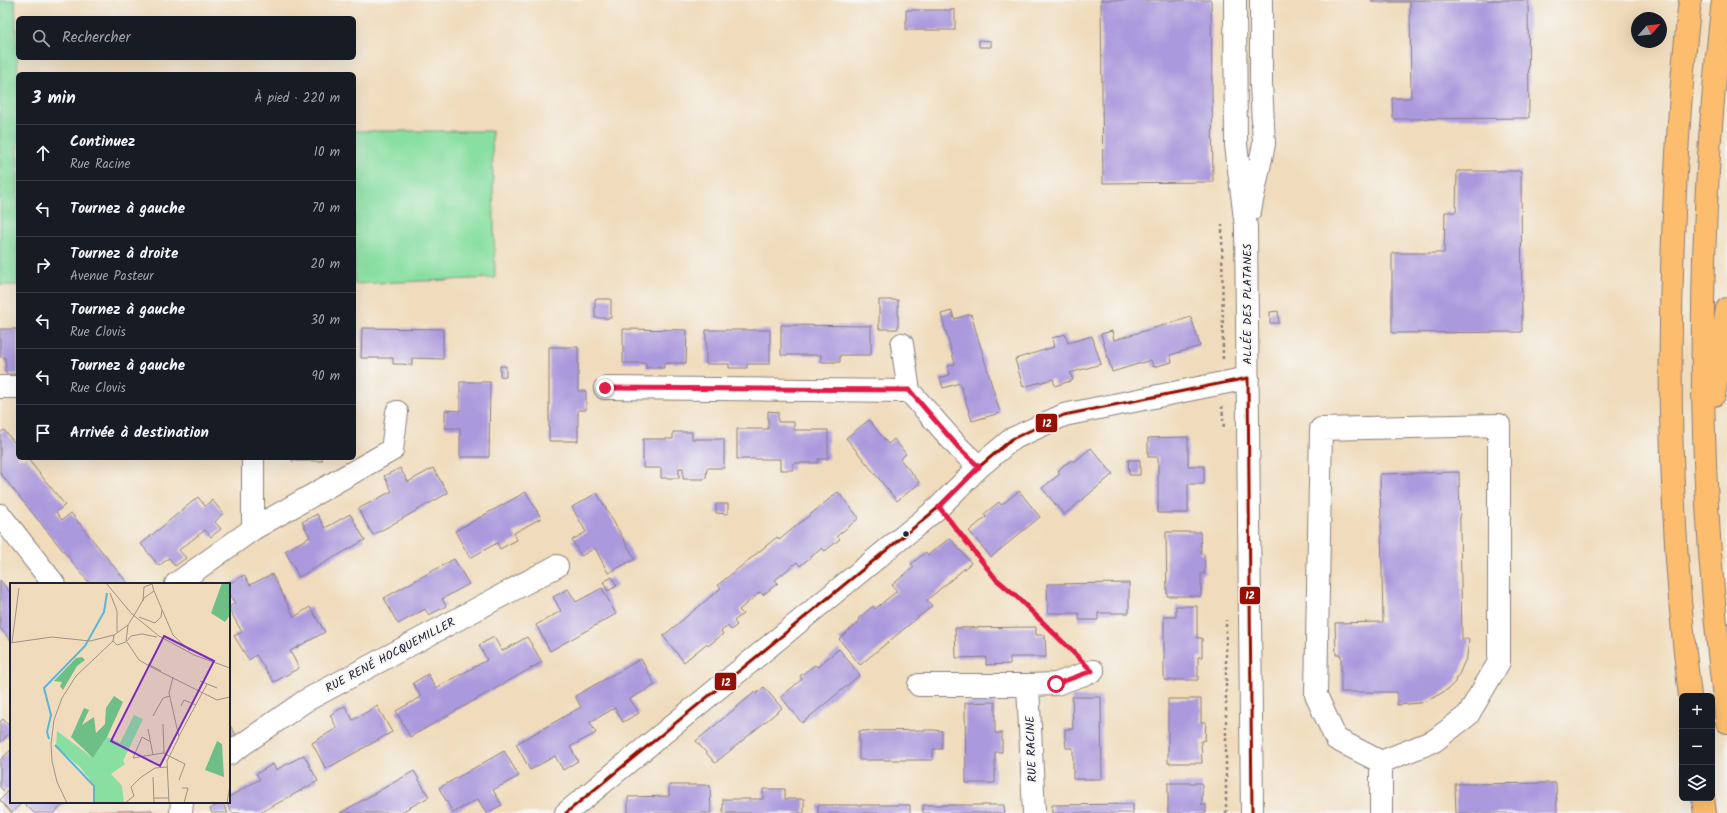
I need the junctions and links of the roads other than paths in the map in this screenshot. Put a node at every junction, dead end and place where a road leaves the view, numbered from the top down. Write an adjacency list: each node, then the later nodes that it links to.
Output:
1 (1235, 0): 7 (street, ALLÉE DES PLATANES)
2 (1261, 0): 7 (street, ALLÉE DES PLATANES)
3 (1676, 0): 6 (highway)
4 (1690, 0): 6 (highway)
5 (1724, 0): 16 (highway)
6 (1681, 90): 27 (highway)
7 (1246, 226): 10 (street, ALLÉE DES PLATANES)
8 (1727, 309): 16 (highway)
9 (902, 344): 14 (street)
10 (1248, 378): 18 (street); 36 (street, ALLÉE DES PLATANES)
11 (0, 387): 12 (street)
12 (16, 387)
13 (605, 388): 14 (street)
14 (909, 390): 18 (street)
15 (397, 412): 20 (street)
16 (1705, 456): 28 (highway)
17 (253, 460): 20 (street)
18 (979, 467): 34 (street)
19 (0, 515): 22 (street)
20 (253, 529): 23 (street)
21 (557, 566): 29 (street, RUE RENÉ HOCQUEMILLER)
22 (53, 583)
23 (177, 583)
24 (1092, 671): 26 (street)
25 (919, 685): 26 (street)
26 (1028, 685): 35 (street, RUE RACINE)
27 (1690, 693)
28 (1727, 722)
29 (230, 753)
30 (1381, 762): 30 (street); 37 (street)
31 (1703, 801): 38 (highway)
32 (182, 803): 33 (street)
33 (181, 813)
34 (566, 813)
35 (1034, 813)
36 (1252, 813)
37 (1381, 813)
38 (1705, 813)

